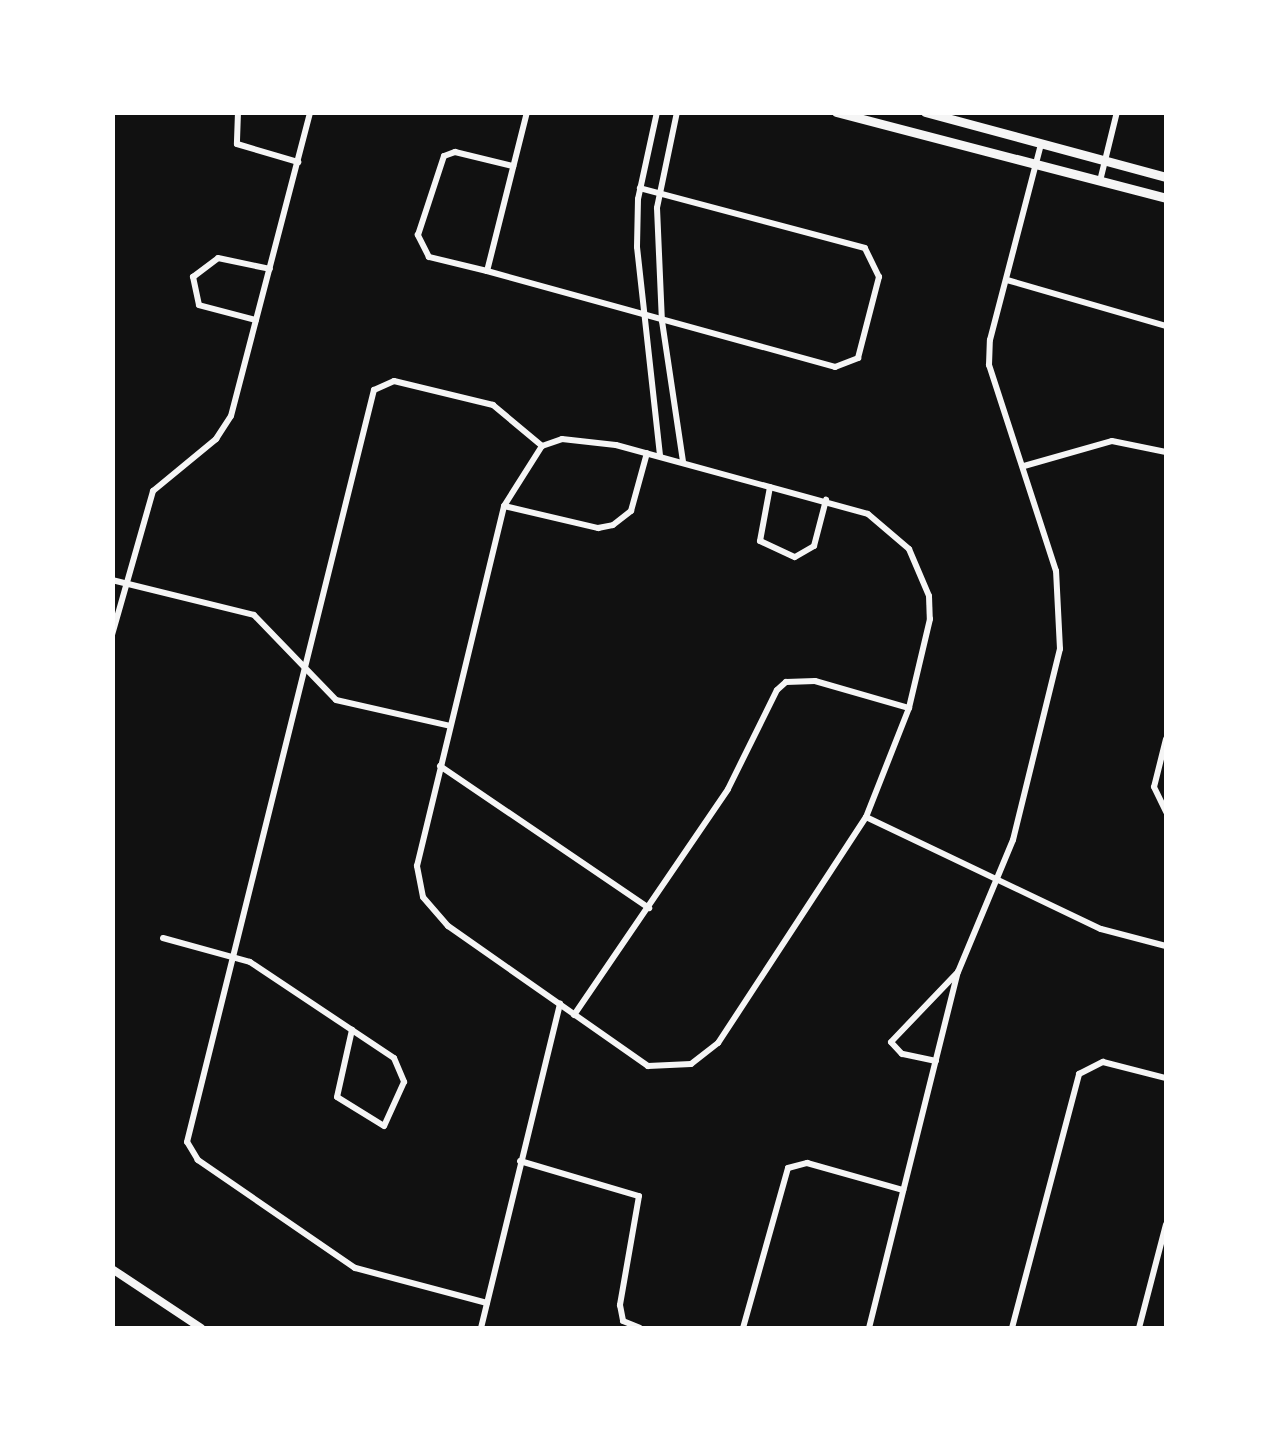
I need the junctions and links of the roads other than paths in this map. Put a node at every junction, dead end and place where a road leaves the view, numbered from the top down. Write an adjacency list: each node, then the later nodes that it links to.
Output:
1 (238, 112): 11 (street)
2 (310, 112): 11 (street)
3 (527, 112): 13 (street)
4 (657, 112): 16 (street)
5 (677, 112): 17 (street)
6 (836, 112): 12 (main road)
7 (924, 112): 9 (main road)
8 (1117, 112): 10 (street)
9 (1040, 144): 10 (main road); 12 (street)
10 (1105, 161): 14 (main road); 15 (street)
11 (298, 162): 19 (street)
12 (1036, 164): 15 (main road); 21 (street)
13 (513, 166): 20 (street); 20 (street)
14 (1166, 177)
15 (1100, 181): 18 (main road)
16 (640, 188): 17 (street); 22 (street)
17 (659, 193): 24 (street); 24 (street)
18 (1166, 198)
19 (270, 269): 23 (street); 23 (street)
20 (488, 271): 22 (street)
21 (1007, 280): 25 (street); 31 (street)
22 (640, 311): 24 (street); 29 (street)
23 (256, 320): 36 (street)
24 (662, 322): 30 (street)
25 (1166, 326)
26 (542, 446): 27 (street); 34 (street); 38 (street)
27 (647, 452): 29 (street); 34 (street)
28 (1166, 452): 31 (street)
29 (660, 456): 30 (street)
30 (683, 462): 32 (street)
31 (1024, 466): 45 (street)
32 (770, 487): 33 (street); 33 (street)
33 (826, 500): 39 (street)
34 (504, 506): 40 (street)
35 (112, 580): 36 (street)
36 (126, 583): 37 (street); 38 (street)
37 (112, 635)
38 (302, 666): 40 (street); 49 (street)
39 (908, 708): 44 (street); 46 (street)
40 (450, 726): 42 (street)
41 (1166, 739): 43 (street)
42 (440, 766): 46 (street); 51 (street)
43 (1166, 812)
44 (866, 817): 45 (street); 52 (street)
45 (997, 877): 48 (street); 50 (street)
46 (650, 908): 52 (street)
47 (163, 938): 49 (street)
48 (1166, 946)
49 (233, 955): 53 (street); 60 (street)
50 (958, 972): 54 (street); 54 (street)
51 (560, 1003): 52 (street); 56 (street)
52 (574, 1015)
53 (352, 1030): 53 (street)
54 (936, 1061): 57 (street)
55 (1166, 1078): 66 (street)
56 (520, 1160): 60 (street); 63 (street)
57 (904, 1190): 64 (street); 65 (street)
58 (1166, 1224): 67 (street)
59 (112, 1269): 61 (street)
60 (487, 1302): 62 (street)
61 (200, 1328)
62 (481, 1328)
63 (640, 1328)
64 (743, 1328)
65 (869, 1328)
66 (1012, 1328)
67 (1138, 1328)

